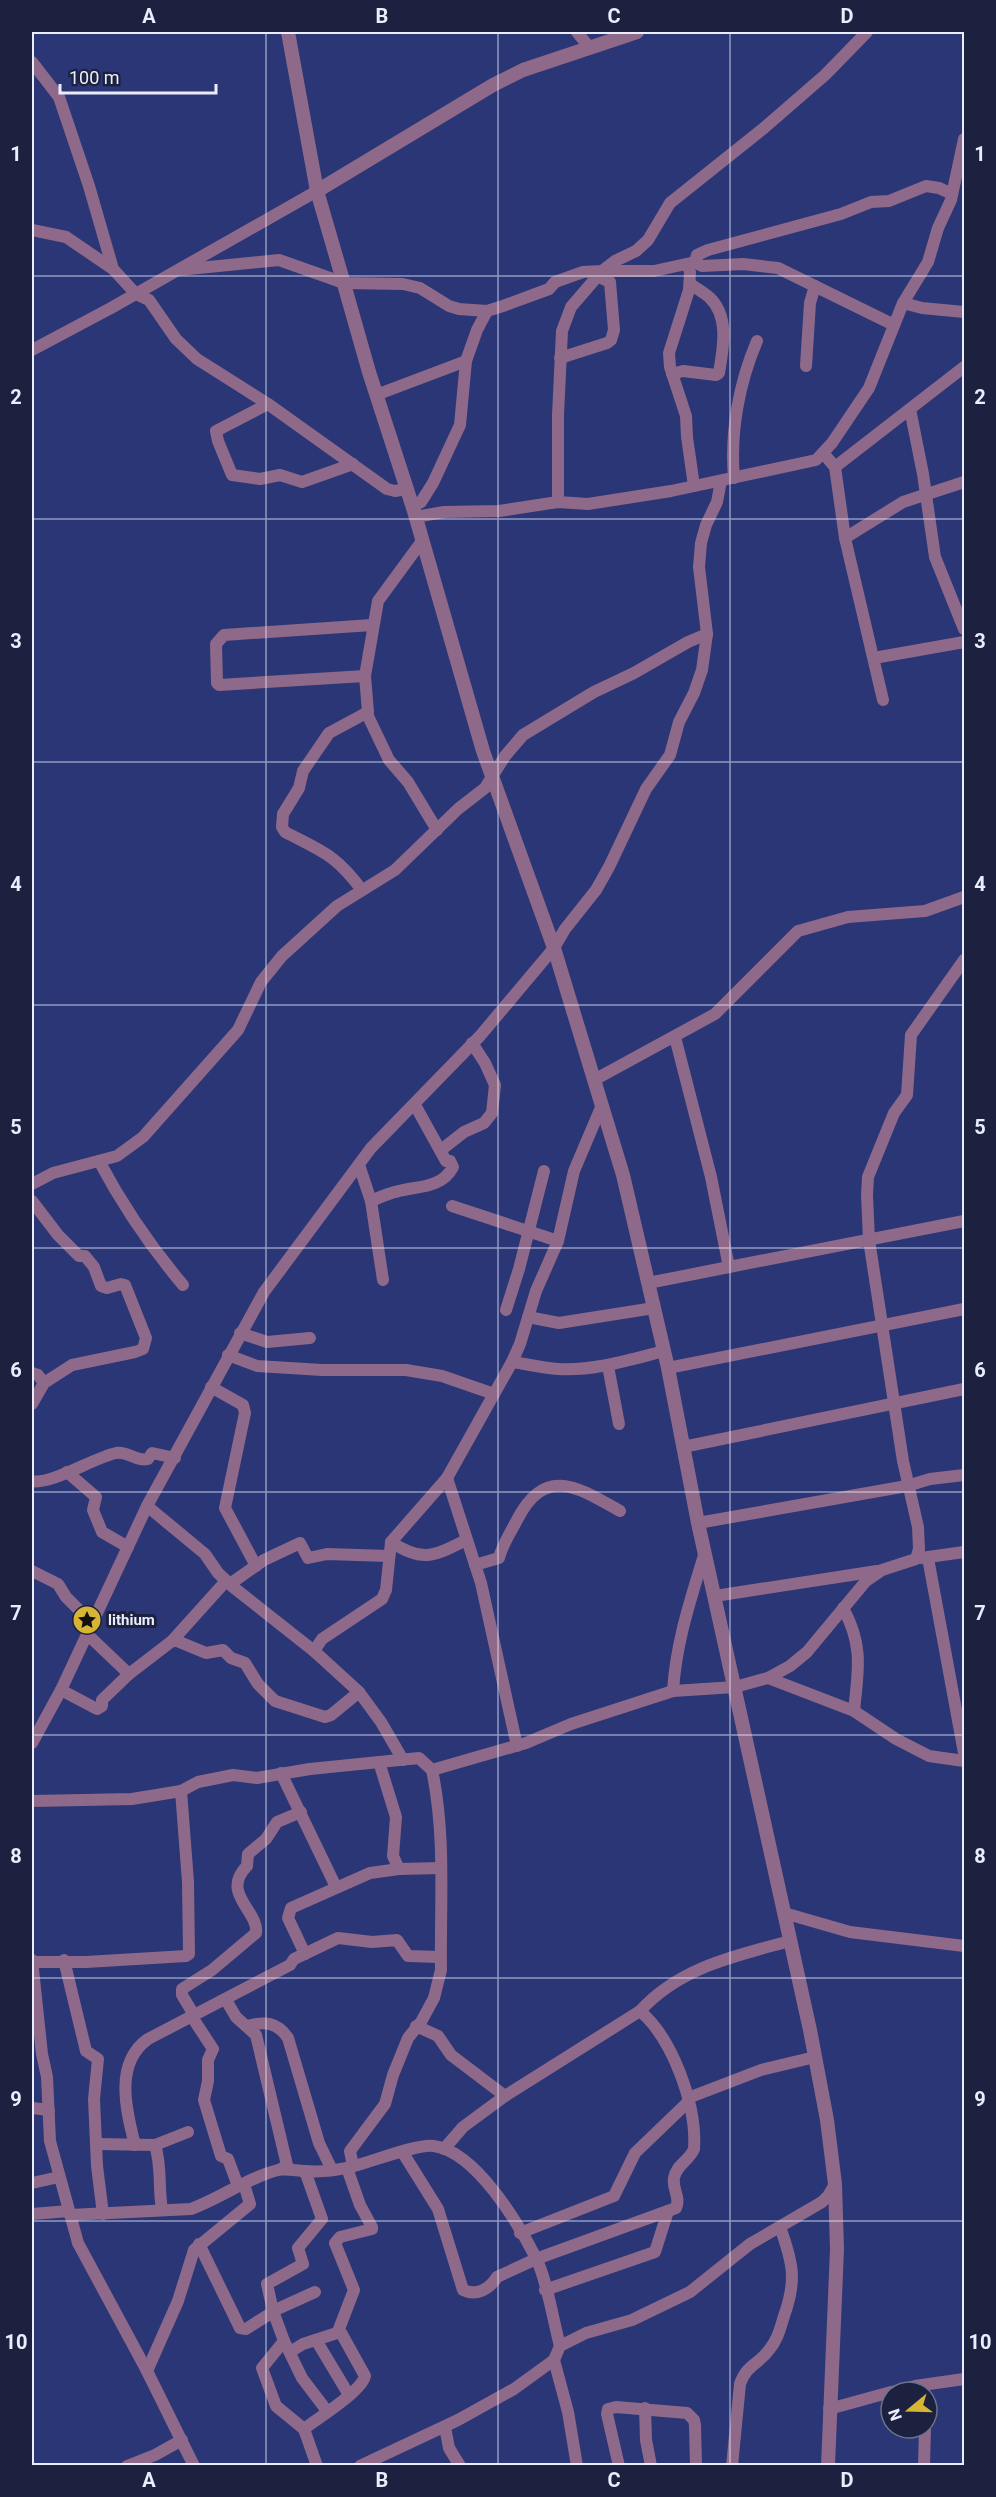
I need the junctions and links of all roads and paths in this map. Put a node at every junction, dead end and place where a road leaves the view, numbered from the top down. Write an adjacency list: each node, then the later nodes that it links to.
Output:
1 (288, 32): 8 (street)
2 (577, 32): 5 (street)
3 (637, 32): 5 (street)
4 (867, 32): 14 (street)
5 (589, 47): 8 (street)
6 (32, 63): 12 (street)
7 (964, 139): 9 (street)
8 (317, 191): 13 (street); 15 (street)
9 (952, 194): 11 (street); 19 (street)
10 (32, 230): 12 (street)
11 (691, 263): 14 (street); 16 (street); 17 (street)
12 (113, 269): 18 (street)
13 (178, 270): 15 (street); 18 (street)
14 (600, 274): 20 (street); 25 (street); 25 (street)
15 (344, 284): 20 (street); 30 (street)
16 (690, 284): 29 (street); 29 (street)
17 (815, 286): 22 (street); 27 (street)
18 (136, 294): 24 (street); 31 (street)
19 (903, 303): 21 (street); 22 (street)
20 (487, 311): 26 (street)
21 (964, 312)
22 (894, 325): 33 (street)
23 (757, 341): 36 (street)
24 (33, 345)
25 (560, 358): 42 (street)
26 (465, 361): 30 (street); 43 (street)
27 (806, 366)
28 (964, 367): 32 (street)
29 (672, 374): 39 (street)
30 (376, 395): 40 (street)
31 (268, 404): 34 (street); 34 (street)
32 (910, 409): 35 (street); 41 (street)
33 (824, 454): 35 (street); 36 (street)
34 (353, 464): 40 (street)
35 (835, 467): 44 (street)
36 (734, 478): 37 (street)
37 (721, 481): 39 (street); 48 (street)
38 (964, 482): 41 (street)
39 (694, 486): 42 (street)
40 (407, 489): 43 (street)
41 (926, 494): 44 (street); 47 (street)
42 (558, 502): 43 (street)
43 (414, 512): 45 (street)
44 (844, 538): 50 (street)
45 (422, 541): 46 (street); 54 (street)
46 (372, 625): 51 (street); 51 (street)
47 (964, 629)
48 (707, 634): 54 (street); 58 (street)
49 (964, 642): 50 (street)
50 (874, 658): 52 (street)
51 (365, 676): 53 (street)
52 (883, 700)
53 (367, 714): 55 (street); 56 (street)
54 (493, 778): 55 (street); 58 (street)
55 (437, 830): 56 (street)
56 (362, 890): 66 (street)
57 (964, 897): 60 (street)
58 (554, 948): 61 (street); 62 (street)
59 (964, 960): 75 (street)
60 (675, 1037): 62 (street); 77 (street)
61 (472, 1044): 63 (street); 65 (street)
62 (594, 1080): 64 (street)
63 (415, 1105): 65 (street); 67 (street)
64 (602, 1105): 76 (street); 79 (street)
65 (441, 1150): 71 (street)
66 (99, 1161): 69 (street); 80 (street)
67 (359, 1165): 71 (street); 86 (street)
68 (544, 1171): 74 (street)
69 (32, 1184)
70 (32, 1201): 94 (street)
71 (371, 1201): 78 (street)
72 (452, 1206): 74 (street)
73 (964, 1221): 75 (street)
74 (529, 1232): 76 (street); 82 (street)
75 (869, 1240): 77 (street); 85 (street)
76 (558, 1241): 84 (street)
77 (729, 1267): 79 (street)
78 (383, 1280)
79 (648, 1282): 81 (street)
80 (183, 1285)
81 (654, 1308): 84 (street); 88 (street)
82 (506, 1310)
83 (964, 1310): 85 (street)
84 (528, 1317): 90 (street)
85 (882, 1325): 92 (street); 98 (street)
86 (240, 1333): 87 (street); 89 (street)
87 (310, 1338)
88 (664, 1352): 91 (street); 92 (street)
89 (228, 1355): 95 (street); 97 (street)
90 (512, 1362): 91 (street); 97 (street)
91 (608, 1366): 100 (street)
92 (668, 1368): 101 (street)
93 (32, 1373): 94 (street)
94 (44, 1383): 99 (street)
95 (212, 1387): 102 (street); 119 (street)
96 (964, 1389): 98 (street)
97 (494, 1394): 105 (street)
98 (894, 1402): 101 (street); 107 (street)
99 (32, 1404)
100 (619, 1424)
101 (683, 1447): 110 (street)
102 (175, 1458): 103 (street); 108 (street)
103 (67, 1472): 106 (street); 113 (street)
104 (964, 1475): 107 (street)
105 (447, 1478): 111 (street); 112 (street)
106 (32, 1481)
107 (907, 1486): 110 (street); 117 (street)
108 (147, 1506): 113 (street); 122 (street)
109 (620, 1511): 118 (street)
110 (698, 1523): 114 (street)
111 (466, 1540): 112 (street); 118 (street)
112 (391, 1542): 116 (street)
113 (128, 1547): 125 (street)
114 (705, 1552): 123 (street); 133 (street)
115 (964, 1552): 117 (street)
116 (388, 1556): 119 (street); 128 (street)
117 (922, 1558): 120 (street); 138 (street)
118 (475, 1565): 137 (street)
119 (256, 1566): 122 (street)
120 (882, 1570): 123 (street); 124 (street)
121 (32, 1571): 125 (street)
122 (228, 1583): 127 (street); 128 (street)
123 (715, 1596): 131 (street)
124 (843, 1608): 130 (street); 135 (street)
125 (95, 1620): 126 (street)
126 (88, 1635): 129 (street); 132 (street)
127 (172, 1641): 129 (street); 134 (street)
128 (314, 1650): 134 (street)
129 (129, 1674): 132 (street)
130 (768, 1678): 131 (street); 135 (street)
131 (735, 1687): 133 (street); 150 (street)
132 (61, 1690): 136 (street)
133 (673, 1691): 137 (street)
134 (358, 1692): 139 (street)
135 (854, 1712): 140 (street)
136 (32, 1743)
137 (517, 1746): 142 (street)
138 (964, 1753)
139 (403, 1760): 141 (street); 142 (street)
140 (964, 1761)
141 (379, 1762): 143 (street); 148 (street)
142 (432, 1770): 147 (street)
143 (281, 1773): 144 (street); 146 (street)
144 (181, 1791): 145 (street); 155 (street)
145 (32, 1801)
146 (301, 1812): 149 (street); 159 (street)
147 (441, 1868): 148 (street); 154 (street)
148 (399, 1869): 149 (street)
149 (336, 1887): 153 (street)
150 (784, 1913): 151 (street); 152 (street)
151 (790, 1941): 158 (street); 163 (street)
152 (964, 1946)
153 (305, 1954): 154 (street); 157 (street)
154 (440, 1957): 161 (street)
155 (64, 1960): 156 (street); 169 (street)
156 (32, 1961): 162 (street)
157 (226, 2000): 159 (street); 160 (street)
158 (640, 2011): 164 (street); 165 (street)
159 (193, 2016): 170 (street); 181 (street)
160 (247, 2026): 175 (street); 176 (street)
161 (417, 2026): 164 (street); 174 (street)
162 (37, 2055): 167 (street)
163 (815, 2057): 165 (street); 180 (street)
164 (505, 2096): 172 (street)
165 (688, 2100): 183 (street); 188 (street)
166 (32, 2108): 167 (street)
167 (50, 2110): 178 (street)
168 (188, 2132): 171 (street)
169 (98, 2144): 170 (street); 186 (street)
170 (135, 2145): 171 (street)
171 (155, 2145): 182 (street)
172 (444, 2149): 173 (street); 188 (street)
173 (403, 2152): 174 (street); 190 (street)
174 (350, 2167): 176 (street); 194 (street)
175 (281, 2169): 177 (street); 181 (street)
176 (332, 2170): 177 (street)
177 (305, 2171): 193 (street)
178 (59, 2177): 179 (street); 184 (street)
179 (32, 2183)
180 (835, 2184): 187 (street); 205 (street)
181 (241, 2185): 182 (street); 189 (street)
182 (162, 2209): 186 (street)
183 (668, 2211): 190 (street); 191 (street)
184 (69, 2213): 185 (street); 186 (street); 199 (street)
185 (32, 2214)
186 (103, 2214)
187 (780, 2227): 197 (street); 221 (street)
188 (520, 2233): 190 (street)
189 (199, 2244): 193 (street); 199 (street)
190 (536, 2259): 191 (street)
191 (545, 2290): 197 (street)
192 (315, 2292): 193 (street)
193 (273, 2312): 196 (street)
194 (340, 2332): 195 (street); 202 (street)
195 (316, 2340): 196 (street); 202 (street)
196 (287, 2346): 206 (street); 208 (street)
197 (560, 2346): 198 (street)
198 (554, 2360): 207 (street); 217 (street)
199 (147, 2371): 209 (street)
200 (964, 2379): 201 (street)
201 (939, 2384)
202 (349, 2395): 206 (street)
203 (879, 2396): 205 (street)
204 (645, 2408): 218 (street); 219 (street); 220 (street)
205 (829, 2409): 222 (street)
206 (327, 2411): 208 (street)
207 (445, 2427): 211 (street); 216 (street)
208 (304, 2429): 214 (street)
209 (182, 2440): 212 (street); 213 (street)
210 (925, 2440): 223 (street)
211 (376, 2462): 215 (street)
212 (127, 2466)
213 (195, 2466)
214 (316, 2466)
215 (360, 2466)
216 (460, 2466)
217 (577, 2466)
218 (619, 2466)
219 (651, 2466)
220 (696, 2466)
221 (732, 2466)
222 (828, 2466)
223 (924, 2466)

